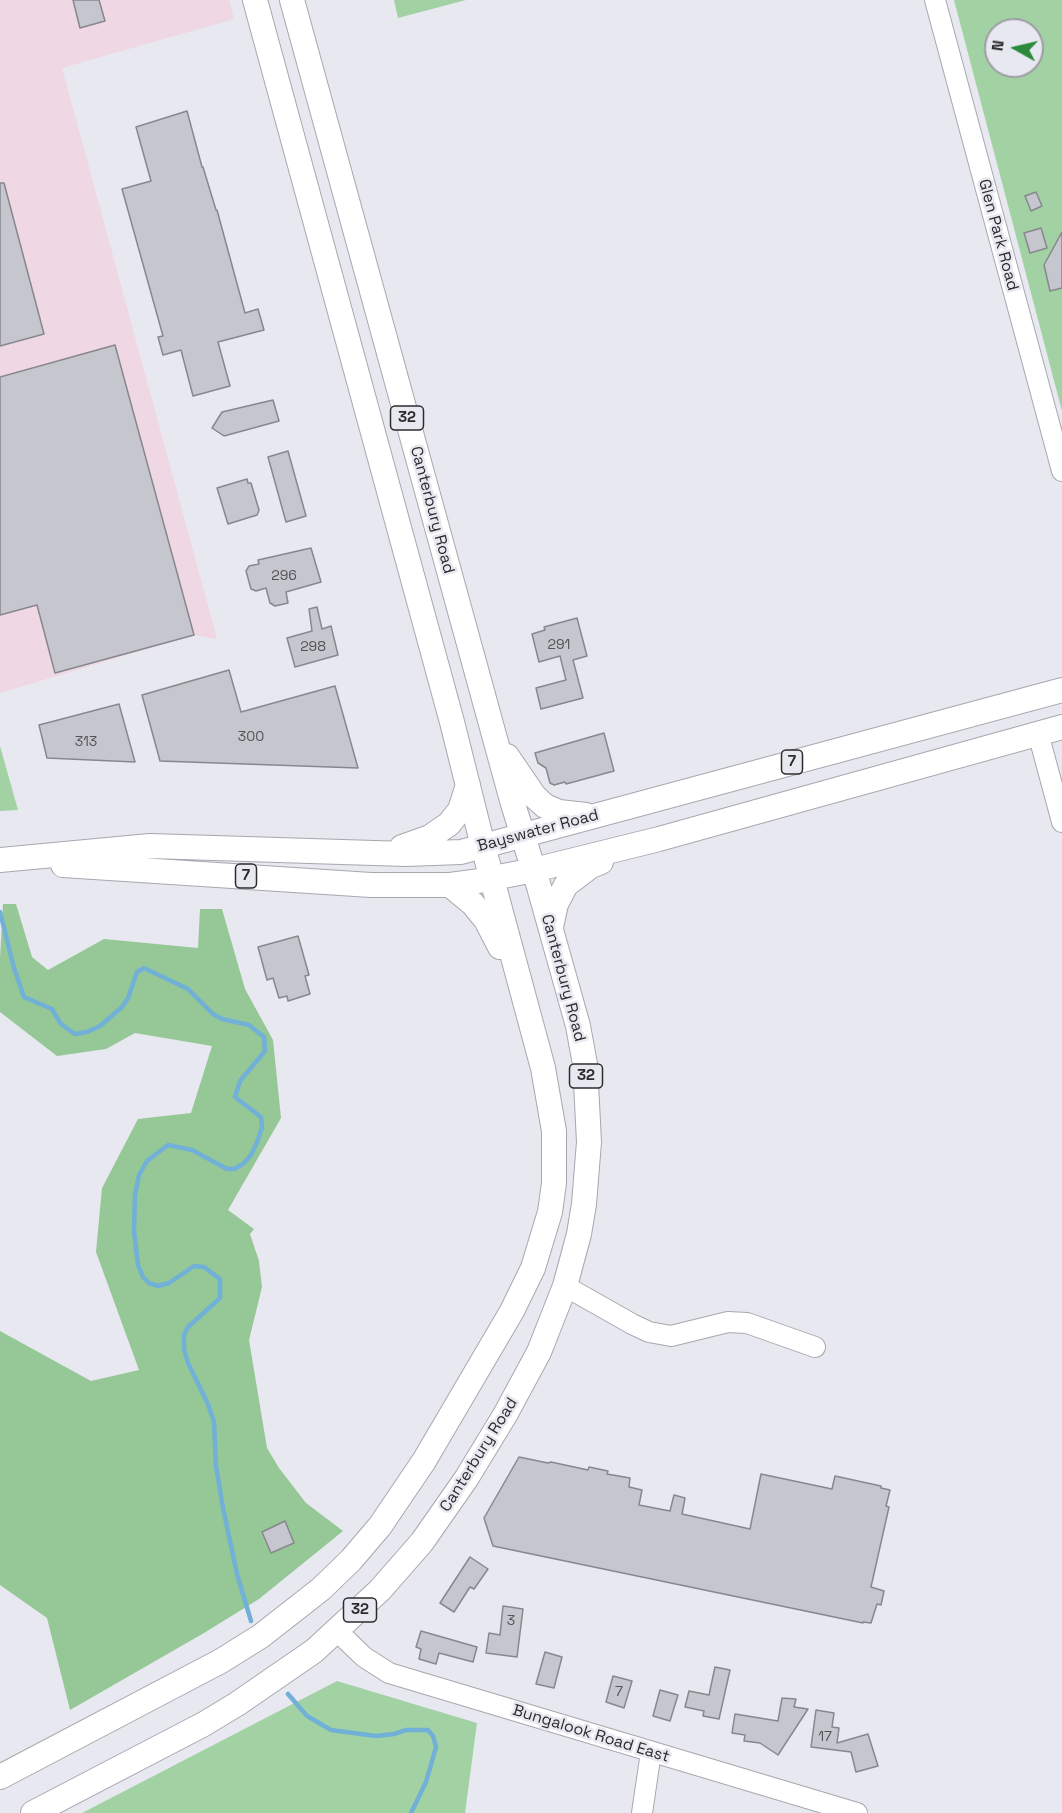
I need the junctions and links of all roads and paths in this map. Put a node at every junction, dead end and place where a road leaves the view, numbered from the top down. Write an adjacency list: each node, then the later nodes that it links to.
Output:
1 (255, 0): 6 (main road, 32)
2 (292, 0): 5 (main road, Canterbury Road / 32)
3 (935, 0): 4 (street, Glen Park Road)
4 (1062, 471)
5 (426, 487): 6 (main road); 11 (main road, Canterbury Road / 32)
6 (392, 505): 12 (main road, 32)
7 (1062, 690): 8 (main road, Bayswater Road / 7)
8 (1028, 699): 10 (main road); 13 (main road, Bayswater Road / 7)
9 (1062, 727): 10 (main road, Bayswater Road / 7)
10 (1038, 733): 14 (street); 16 (main road, Bayswater Road / 7)
11 (496, 739): 13 (main road); 15 (main road, Canterbury Road / 32)
12 (468, 785): 17 (main road, 32); 19 (main road)
13 (597, 815): 15 (main road, Bayswater Road / 7)
14 (1062, 822)
15 (523, 836): 17 (main road, Bayswater Road / 7); 21 (main road, Canterbury Road / 32)
16 (658, 839): 21 (main road, Bayswater Road / 7); 25 (main road)
17 (483, 846): 19 (main road, Bayswater Road / 7); 23 (main road, 32)
18 (142, 847): 19 (main road, Bayswater Road / 7); 20 (main road, Bayswater Road / 7); 22 (main road)
19 (373, 854)
20 (0, 861): 22 (main road, Bayswater Road / 7)
21 (534, 870): 23 (main road, Bayswater Road / 7); 25 (main road, Canterbury Road / 32)
22 (137, 871): 24 (main road, Bayswater Road / 7)
23 (492, 879): 24 (main road, Bayswater Road / 7); 26 (main road, 32)
24 (450, 885): 26 (main road)
25 (550, 927): 28 (main road, Canterbury Road / 32)
26 (526, 1007): 27 (main road, 32)
27 (533, 1268): 28 (main road); 32 (main road, 32)
28 (565, 1286): 29 (street); 30 (main road, Canterbury Road / 32)
29 (815, 1347)
30 (336, 1631): 31 (street, Bungalook Road East); 33 (main road, Canterbury Road / 32)
31 (651, 1752): 34 (street); 35 (street, Bungalook Road East)
32 (0, 1777)
33 (33, 1813)
34 (642, 1813)
35 (857, 1813)

